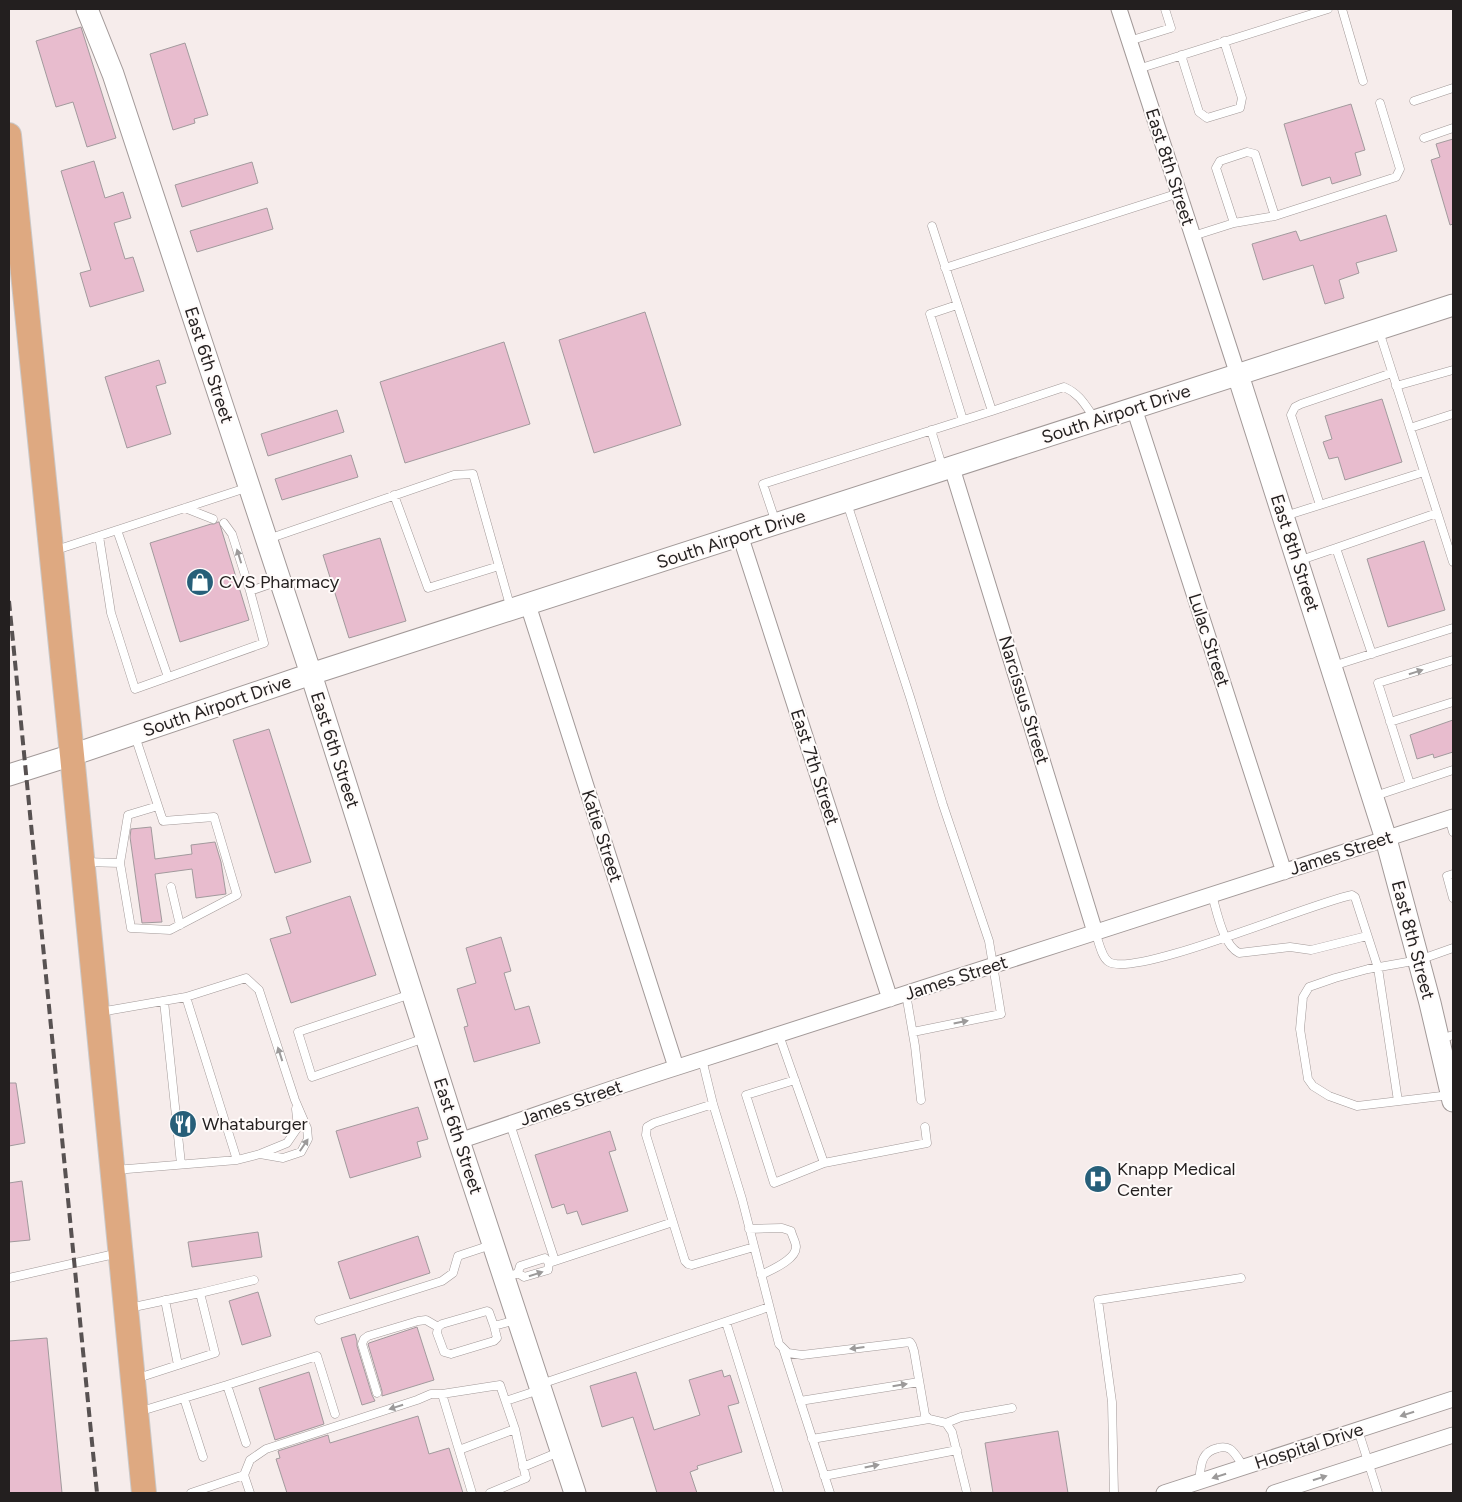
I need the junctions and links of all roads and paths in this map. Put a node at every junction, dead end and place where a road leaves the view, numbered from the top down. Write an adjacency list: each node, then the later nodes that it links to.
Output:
1 (87, 9): 39 (street, East 6th Street)
2 (1119, 9): 6 (street, East 8th Street)
3 (1165, 9): 6 (lane)
4 (1328, 9): 7 (lane)
5 (1342, 9): 10 (lane)
6 (1129, 41): 9 (street, East 8th Street)
7 (1224, 41): 8 (lane); 8 (lane)
8 (1181, 55): 9 (lane)
9 (1138, 68): 17 (street, East 8th Street)
10 (1363, 81)
11 (1453, 88): 12 (lane)
12 (1414, 100)
13 (1380, 103): 18 (lane)
14 (1453, 128): 16 (lane)
15 (9, 135): 54 (main road)
16 (1424, 138)
17 (1179, 193): 21 (street, East 8th Street); 22 (lane)
18 (1275, 216): 19 (lane); 19 (lane)
19 (1234, 223): 21 (lane)
20 (932, 226): 22 (lane)
21 (1193, 236): 28 (street, East 8th Street)
22 (945, 268): 23 (lane)
23 (957, 305): 31 (lane); 33 (lane)
24 (1453, 305): 25 (street, South Airport Drive)
25 (1378, 329): 27 (lane); 28 (street, South Airport Drive)
26 (1453, 370): 29 (lane)
27 (1392, 373): 29 (lane); 42 (lane)
28 (1238, 375): 30 (street, South Airport Drive); 45 (street, East 8th Street)
29 (1396, 386): 35 (lane)
30 (1134, 408): 34 (street, South Airport Drive); 81 (street, Lulac Street)
31 (992, 410): 33 (lane); 34 (lane)
32 (1453, 414): 35 (lane)
33 (963, 420): 36 (lane)
34 (1096, 421): 37 (street, South Airport Drive)
35 (1410, 428): 38 (lane)
36 (931, 430): 37 (lane); 48 (lane)
37 (948, 469): 41 (street, South Airport Drive); 87 (street, Narcissus Street)
38 (1424, 472): 42 (lane); 44 (lane)
39 (249, 486): 43 (lane); 52 (street, East 6th Street)
40 (394, 495): 52 (lane); 58 (lane); 58 (lane)
41 (846, 502): 48 (street, South Airport Drive); 92 (lane)
42 (1320, 505): 45 (lane)
43 (184, 508): 46 (lane); 49 (lane)
44 (1437, 513): 53 (lane); 55 (lane)
45 (1283, 517): 56 (street, East 8th Street)
46 (213, 519)
47 (224, 523): 60 (lane, one-way to 47)
48 (776, 524): 50 (street, South Airport Drive)
49 (118, 530): 51 (lane); 67 (lane)
50 (740, 535): 61 (street, South Airport Drive); 97 (street, East 7th Street)
51 (99, 536): 54 (lane); 67 (lane)
52 (267, 540): 59 (street, East 6th Street)
53 (1336, 548): 56 (lane); 63 (lane)
54 (51, 552): 71 (main road)
55 (1452, 553): 57 (lane)
56 (1298, 560): 65 (street, East 8th Street)
57 (1453, 562)
58 (499, 566): 61 (lane)
59 (280, 580): 60 (lane); 66 (street, East 6th Street)
60 (250, 591): 67 (lane)
61 (520, 608): 66 (street, South Airport Drive); 105 (street, Katie Street)
62 (1453, 628): 63 (lane)
63 (1372, 654): 65 (lane)
64 (1453, 660): 69 (lane, one-way to 64)
65 (1331, 667): 75 (street, East 8th Street)
66 (311, 674): 70 (street, South Airport Drive); 94 (street, East 6th Street)
67 (168, 677)
68 (1453, 702): 69 (lane)
69 (1390, 722): 74 (lane)
70 (134, 734): 71 (street, South Airport Drive); 76 (lane)
71 (72, 755): 73 (street, South Airport Drive); 79 (main road)
72 (1453, 770): 74 (lane)
73 (9, 775)
74 (1410, 784): 75 (lane)
75 (1373, 797): 78 (street, East 8th Street)
76 (158, 806): 80 (lane); 86 (lane)
77 (1452, 822): 78 (street, James Street)
78 (1386, 839): 81 (street, James Street); 91 (street, East 8th Street)
79 (83, 862): 80 (lane); 99 (main road)
80 (120, 863): 86 (lane)
81 (1284, 872): 84 (street, James Street)
82 (1453, 874): 85 (lane)
83 (171, 887): 86 (lane)
84 (1212, 894): 87 (street, James Street); 88 (lane)
85 (1453, 898)
86 (180, 924)
87 (1095, 932): 88 (lane); 92 (street, James Street)
88 (1225, 936): 89 (lane); 89 (lane)
89 (1367, 936): 93 (lane)
90 (1453, 948): 91 (lane)
91 (1419, 960): 93 (lane); 103 (street, East 8th Street)
92 (993, 965): 95 (street, James Street); 100 (lane, one-way to 92)
93 (1378, 968): 110 (lane); 110 (lane)
94 (413, 994): 102 (street, East 6th Street); 102 (lane)
95 (906, 994): 97 (street, James Street); 100 (lane)
96 (186, 997): 98 (lane); 108 (lane, one-way to 96); 116 (lane)
97 (890, 999): 101 (street, James Street)
98 (164, 1001): 99 (lane); 118 (lane)
99 (97, 1013): 119 (main road)
100 (913, 1032): 109 (lane)
101 (779, 1034): 104 (street, James Street); 106 (lane)
102 (426, 1038): 114 (street, East 6th Street)
103 (1446, 1038): 107 (street, East 8th Street)
104 (702, 1059): 105 (street, James Street); 111 (lane)
105 (676, 1067): 112 (street, James Street)
106 (795, 1080): 117 (lane); 117 (lane)
107 (1453, 1098): 110 (lane)
108 (295, 1100): 115 (lane); 115 (lane, one-way to 108)
109 (921, 1100)
110 (1398, 1101)
111 (713, 1104): 120 (lane); 121 (lane)
112 (510, 1124): 114 (street, James Street); 125 (lane)
113 (925, 1126): 117 (lane)
114 (460, 1141): 122 (street, East 6th Street)
115 (260, 1154): 116 (lane)
116 (237, 1160): 118 (lane)
117 (824, 1163)
118 (181, 1164): 119 (lane)
119 (113, 1170): 124 (main road)
120 (673, 1222): 123 (lane); 125 (lane)
121 (750, 1228): 123 (lane); 127 (lane)
122 (493, 1244): 126 (street, East 6th Street); 136 (lane)
123 (754, 1247): 127 (lane)
124 (121, 1253): 128 (lane); 134 (main road)
125 (552, 1262): 126 (lane); 126 (lane, one-way to 125)
126 (511, 1275): 135 (street, East 6th Street)
127 (761, 1275): 133 (lane)
128 (9, 1278)
129 (1241, 1278): 181 (lane)
130 (254, 1280): 131 (lane)
131 (200, 1293): 132 (lane); 141 (lane)
132 (165, 1300): 134 (lane); 141 (lane)
133 (769, 1307): 137 (lane); 140 (lane)
134 (126, 1308): 142 (main road)
135 (518, 1319): 138 (lane); 145 (street, East 6th Street)
136 (319, 1320)
137 (726, 1322): 145 (lane); 178 (lane)
138 (494, 1326): 139 (lane); 139 (lane)
139 (438, 1327): 146 (lane)
140 (783, 1348): 143 (lane, one-way to 140); 151 (lane)
141 (178, 1365): 142 (lane)
142 (133, 1380): 153 (main road)
143 (919, 1382): 151 (lane, one-way to 143); 155 (lane)
144 (227, 1385): 148 (lane); 154 (lane); 161 (lane)
145 (540, 1387): 150 (lane); 164 (street, East 6th Street)
146 (377, 1393)
147 (442, 1394): 150 (lane); 162 (lane); 169 (lane, one-way to 169)
148 (184, 1398): 153 (lane); 165 (lane)
149 (1453, 1398): 158 (street, Hospital Drive, one-way to 158)
150 (506, 1401): 157 (lane)
151 (800, 1401): 160 (lane)
152 (1012, 1408): 156 (lane)
153 (136, 1413): 172 (main road)
154 (335, 1414)
155 (929, 1419): 156 (lane); 160 (lane)
156 (946, 1423): 163 (lane)
157 (515, 1429): 162 (lane); 167 (lane)
158 (1358, 1430): 166 (lane); 168 (street, Hospital Drive)
159 (1453, 1435): 166 (street, Hospital Drive)
160 (812, 1439): 170 (lane)
161 (246, 1443)
162 (459, 1450): 175 (lane)
163 (956, 1450): 170 (lane, one-way to 163); 180 (lane)
164 (561, 1452): 167 (lane); 177 (street, East 6th Street)
165 (203, 1457)
166 (1368, 1462): 183 (street, Hospital Drive, one-way to 166); 184 (lane)
167 (523, 1467): 176 (lane)
168 (1244, 1467): 171 (street, Hospital Drive, one-way to 171); 171 (lane)
169 (244, 1475): 173 (lane); 174 (lane)
170 (824, 1476): 179 (lane)
171 (1199, 1482): 182 (street, Hospital Drive)
172 (144, 1493)
173 (191, 1493)
174 (250, 1493)
175 (472, 1493)
176 (490, 1493)
177 (575, 1493)
178 (780, 1493)
179 (830, 1493)
180 (967, 1493)
181 (1114, 1493)
182 (1164, 1493)
183 (1274, 1493)
184 (1378, 1493)

